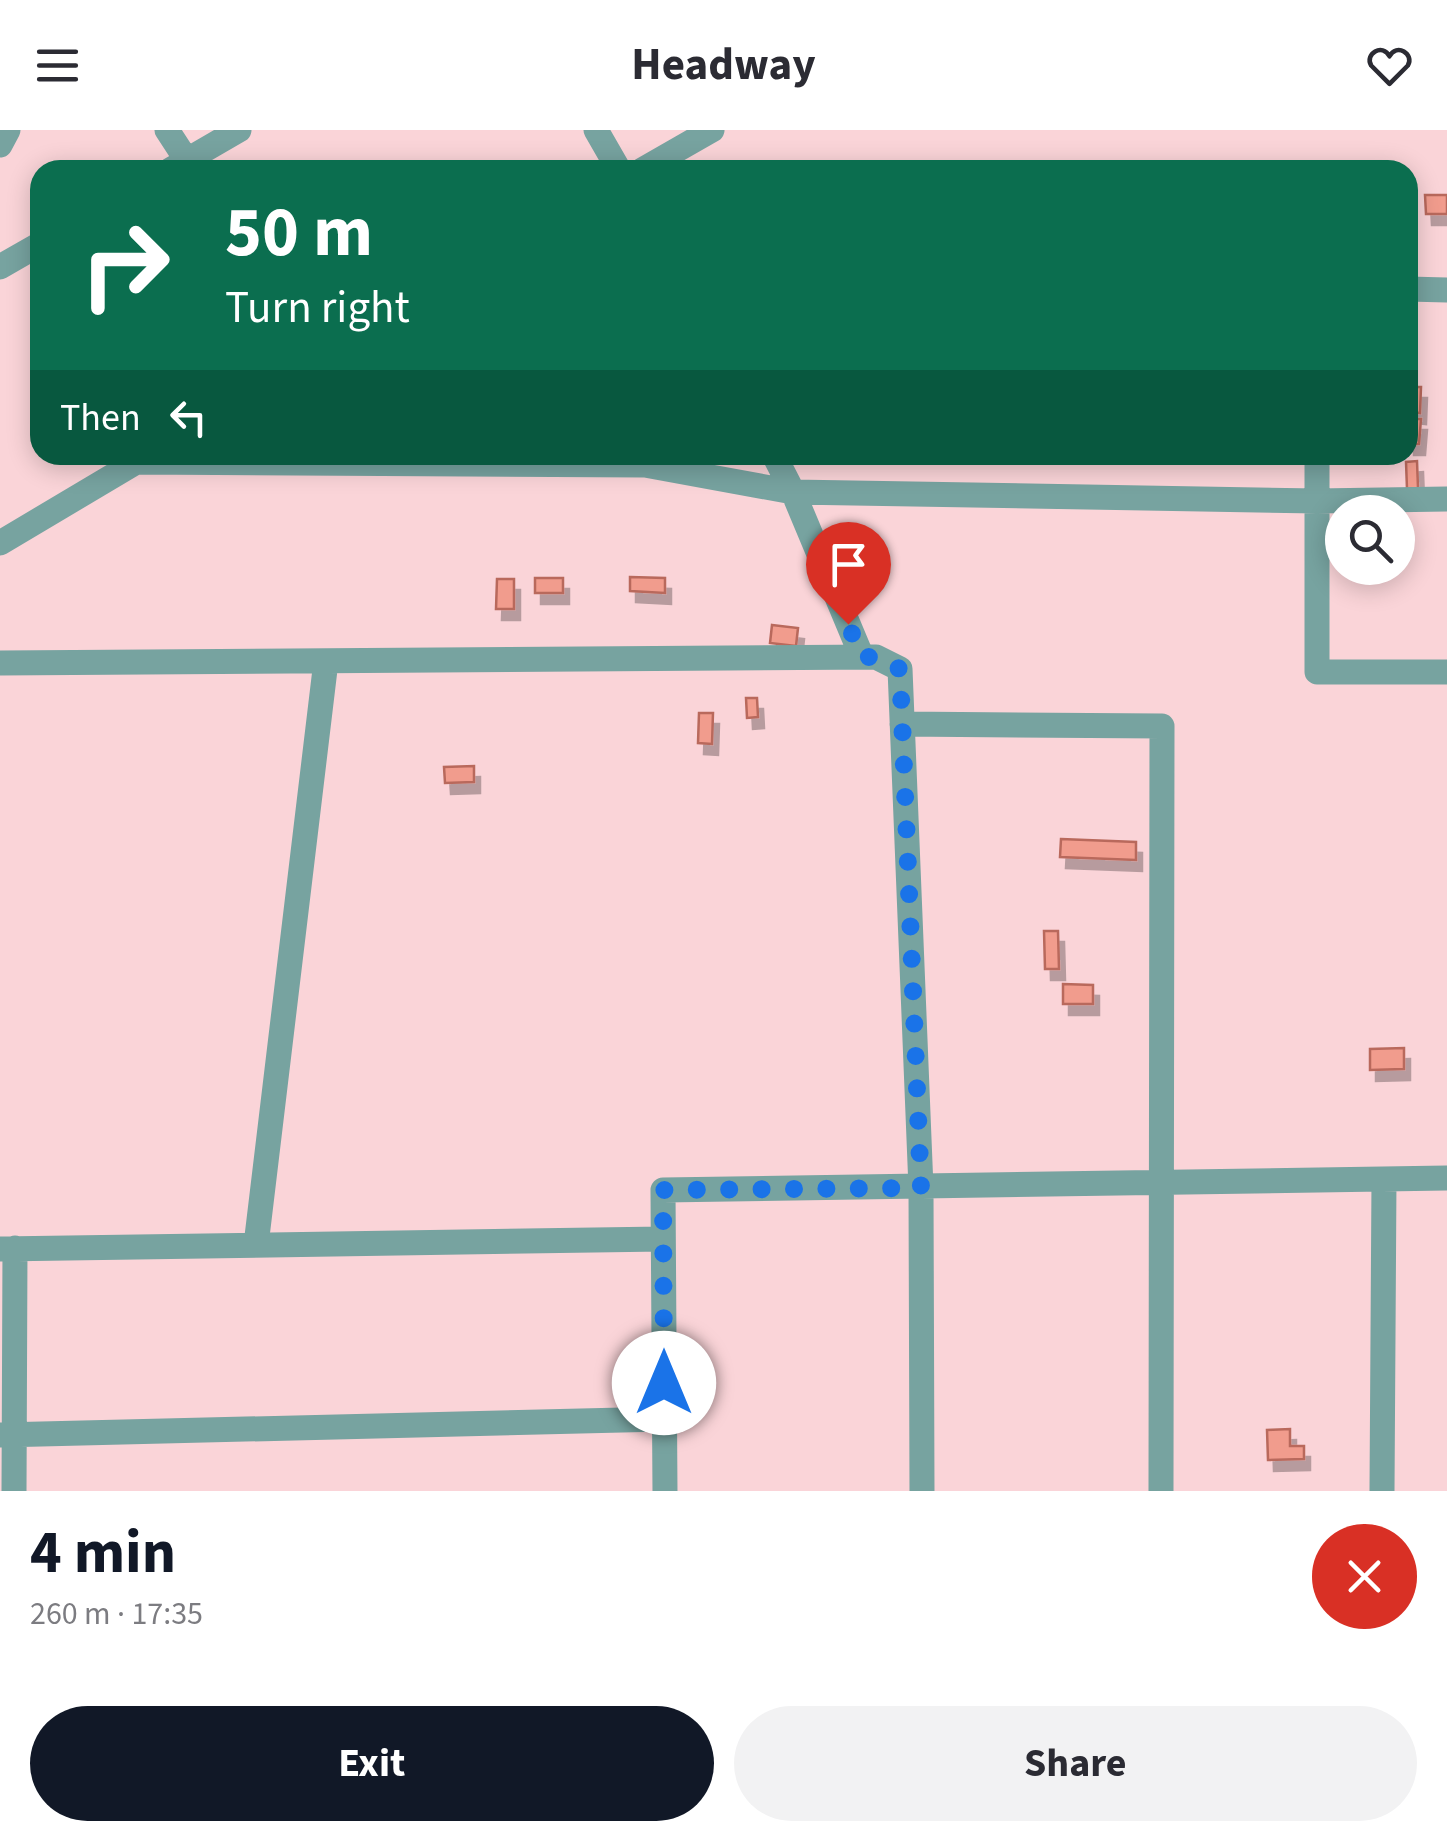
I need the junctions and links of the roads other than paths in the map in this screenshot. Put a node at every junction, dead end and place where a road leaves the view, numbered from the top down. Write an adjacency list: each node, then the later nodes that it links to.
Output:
1 (8, 130): 6 (street)
2 (167, 130): 7 (street)
3 (240, 130): 8 (street)
4 (596, 130): 9 (street)
5 (712, 130): 10 (street)
6 (0, 145)
7 (180, 160)
8 (194, 160)
9 (613, 160)
10 (660, 160)
11 (30, 250): 12 (street)
12 (0, 267)
13 (1418, 289): 14 (street)
14 (1447, 290)
15 (130, 465): 22 (street)
16 (645, 465): 19 (street)
17 (779, 465): 19 (street)
18 (1317, 465): 21 (street)
19 (793, 492): 21 (street); 23 (street)
20 (1447, 500): 21 (street)
21 (1317, 501): 26 (street)
22 (0, 543)
23 (862, 657): 24 (street); 27 (street)
24 (326, 661): 25 (street); 33 (street)
25 (0, 663)
26 (1447, 672)
27 (902, 724): 30 (street); 31 (street)
28 (1447, 1178): 29 (street)
29 (1384, 1179): 30 (street); 41 (street)
30 (1162, 1183): 31 (street); 40 (street)
31 (921, 1188): 32 (street); 39 (street)
32 (664, 1239): 33 (street); 35 (street)
33 (256, 1245): 34 (street)
34 (7, 1249): 36 (street)
35 (664, 1419): 36 (street); 38 (street)
36 (7, 1435): 37 (street)
37 (14, 1491)
38 (664, 1491)
39 (922, 1491)
40 (1162, 1491)
41 (1382, 1491)

